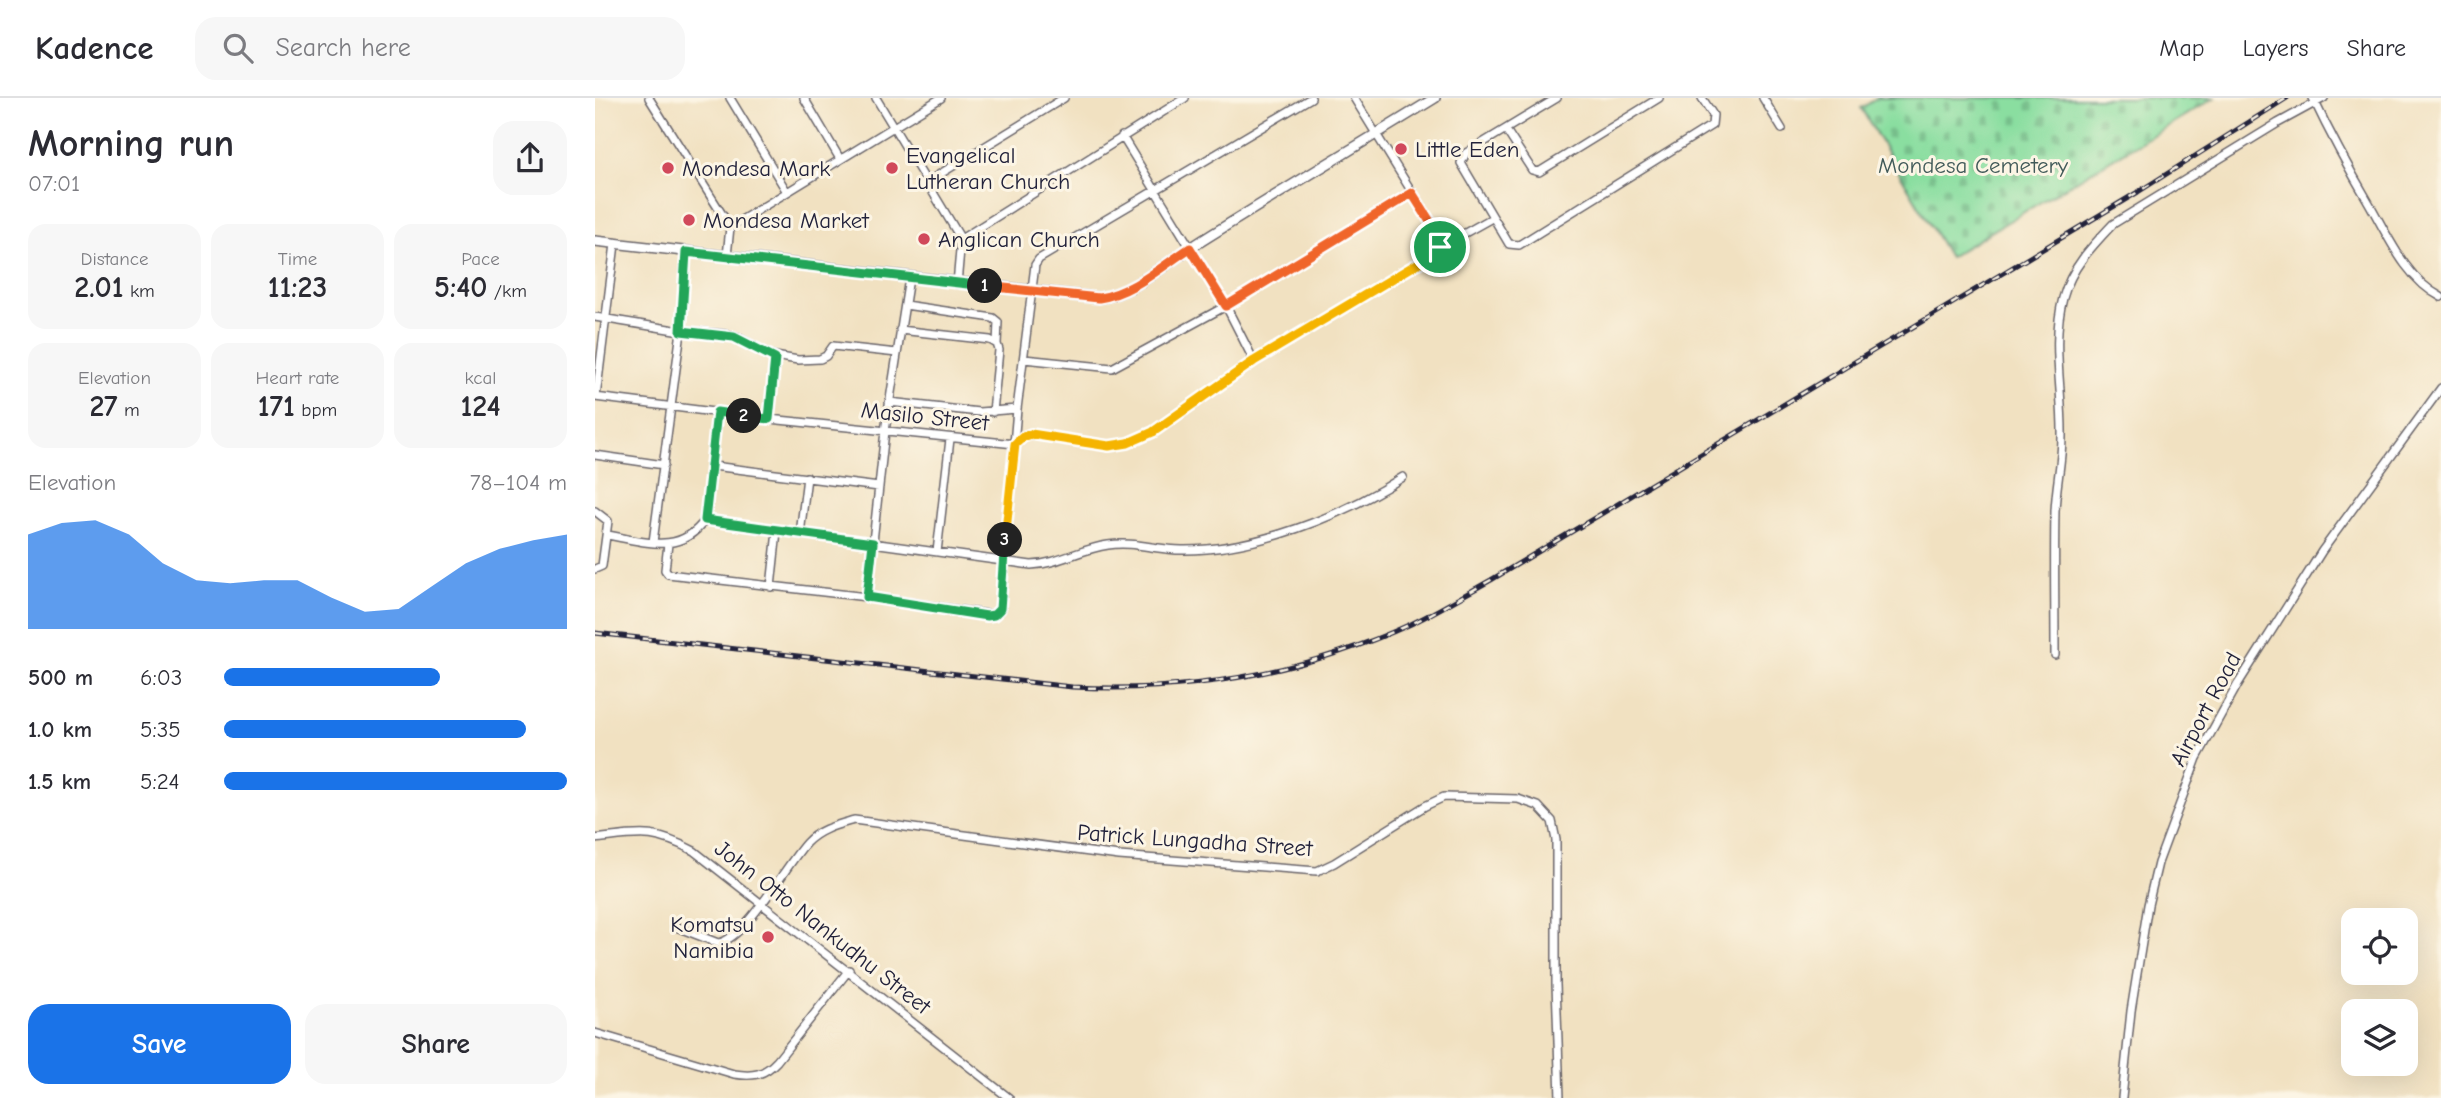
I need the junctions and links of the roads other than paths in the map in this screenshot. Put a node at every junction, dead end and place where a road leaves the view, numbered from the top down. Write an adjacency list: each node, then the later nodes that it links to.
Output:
1 (649, 98): 28 (street)
2 (730, 98): 25 (street)
3 (804, 98): 22 (street)
4 (876, 98): 17 (street)
5 (941, 98): 17 (street)
6 (1064, 98): 23 (street)
7 (1185, 98): 21 (street)
8 (1311, 98): 24 (street)
9 (1355, 98): 20 (street)
10 (1435, 98): 20 (street)
11 (1557, 98): 19 (street)
12 (1659, 98): 19 (street)
13 (1702, 98): 27 (street)
14 (1763, 98): 18 (street)
15 (2324, 98): 16 (street)
16 (2314, 100): 39 (street); 81 (street)
17 (894, 127): 22 (street); 23 (street)
18 (1782, 128)
19 (1506, 130): 27 (street)
20 (1377, 134): 26 (street); 33 (street)
21 (1122, 136): 24 (street); 29 (street)
22 (840, 159): 25 (street)
23 (927, 182): 29 (street)
24 (1156, 191): 33 (street); 38 (street)
25 (787, 192): 28 (street)
26 (1412, 193): 32 (street); 41 (street)
27 (1492, 218): 32 (street, Masilo Street)
28 (730, 227): 35 (street)
29 (961, 239): 37 (street)
30 (595, 241): 31 (street)
31 (615, 244): 34 (street); 43 (street)
32 (1440, 247): 50 (street, Masilo Street)
33 (1190, 248): 38 (street); 41 (street)
34 (686, 252): 35 (street); 45 (street)
35 (727, 256): 36 (street)
36 (909, 278): 37 (street); 40 (street)
37 (957, 284): 38 (street)
38 (1032, 291): 49 (street)
39 (2441, 297)
40 (905, 305): 44 (street); 46 (street)
41 (1226, 306): 49 (street); 50 (street)
42 (595, 317): 43 (street)
43 (606, 318): 45 (street); 52 (street)
44 (900, 330): 46 (street); 47 (street)
45 (681, 331): 48 (street); 54 (street)
46 (997, 344): 57 (street)
47 (897, 353): 48 (street); 53 (street)
48 (775, 358): 58 (street)
49 (1024, 359): 55 (street)
50 (1254, 361): 61 (street, Masilo Street)
51 (2441, 388): 89 (street, Airport Road)
52 (596, 397): 54 (street, Masilo Street)
53 (889, 402): 57 (street); 59 (street)
54 (672, 407): 56 (street, Masilo Street); 63 (street)
55 (1017, 409): 57 (street); 61 (street)
56 (717, 412): 58 (street, Masilo Street); 64 (street)
57 (993, 412)
58 (769, 419): 59 (street, Masilo Street)
59 (885, 431): 60 (street, Masilo Street); 67 (street)
60 (950, 439): 61 (street, Masilo Street); 76 (street)
61 (1015, 444): 77 (street)
62 (595, 455): 63 (street)
63 (664, 465): 73 (street)
64 (713, 466): 65 (street); 69 (street)
65 (807, 477): 67 (street); 71 (street)
66 (1403, 477): 77 (street)
67 (879, 487): 74 (street)
68 (595, 512): 72 (street)
69 (705, 520): 70 (street); 75 (street)
70 (777, 531): 71 (street); 79 (street)
71 (800, 534): 74 (street)
72 (607, 535): 73 (street); 78 (street)
73 (653, 542): 75 (street)
74 (873, 543): 76 (street); 80 (street)
75 (668, 544): 79 (street)
76 (937, 552): 77 (street)
77 (1003, 561): 80 (street)
78 (595, 569)
79 (771, 587): 80 (street)
80 (867, 597)
81 (2055, 655)
82 (595, 839): 83 (street, John Otto Nankudhu Street)
83 (762, 902): 84 (street, Patrick Lungadha Street); 85 (street, John Otto Nankudhu Street); 88 (street, Patrick Lungadha Street)
84 (674, 926)
85 (849, 970): 86 (street); 87 (street, John Otto Nankudhu Street)
86 (595, 1033)
87 (1009, 1098)
88 (1560, 1098)
89 (2122, 1098)

